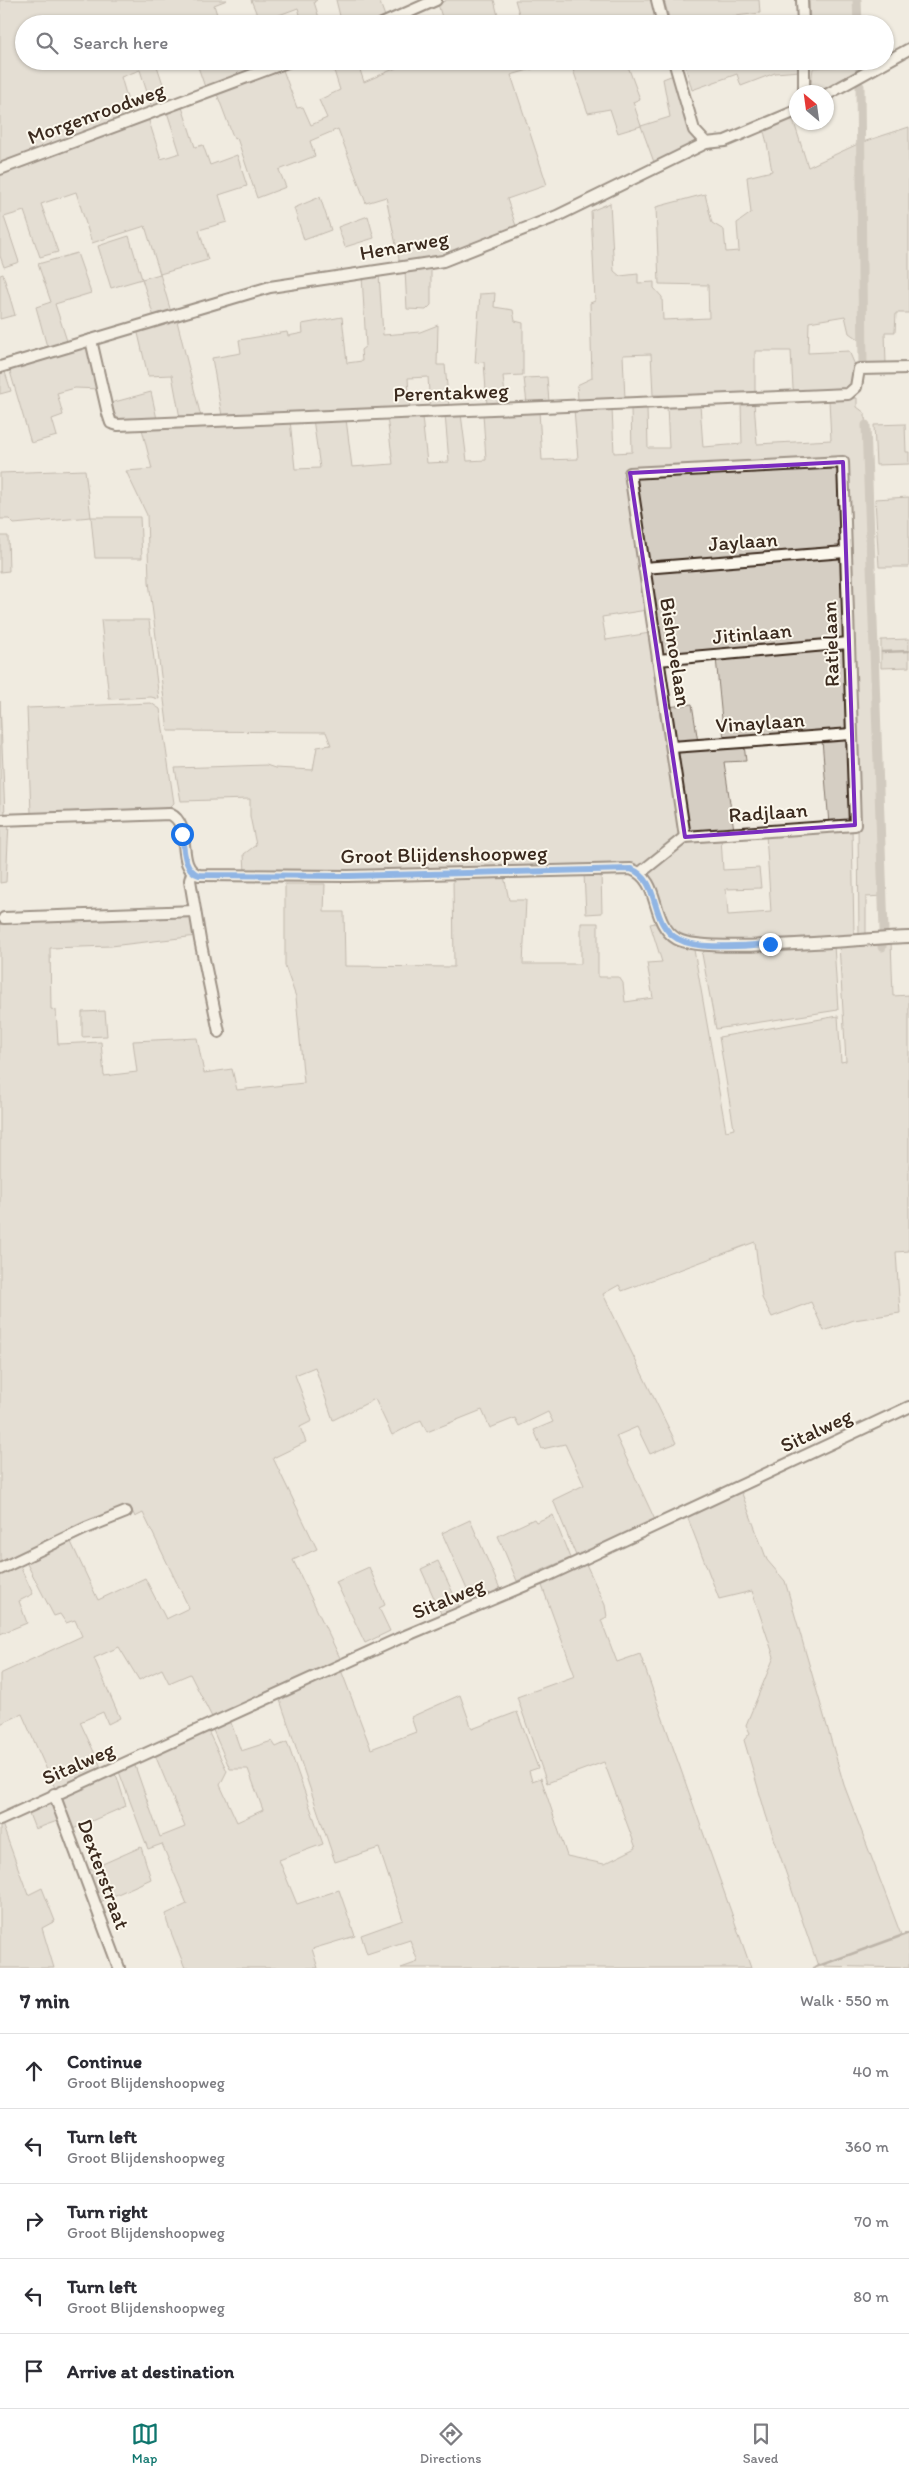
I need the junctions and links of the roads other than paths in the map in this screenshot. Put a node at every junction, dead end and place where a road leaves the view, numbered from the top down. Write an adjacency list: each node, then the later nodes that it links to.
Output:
1 (436, 0): 4 (street)
2 (657, 0): 5 (street)
3 (802, 0): 6 (street)
4 (402, 15)
5 (661, 15)
6 (803, 15)
7 (909, 50): 8 (street)
8 (894, 58)
9 (266, 70): 17 (street, Morgenroodweg)
10 (677, 70): 16 (street)
11 (804, 70): 13 (street)
12 (872, 70): 14 (street)
13 (804, 85)
14 (834, 91)
15 (789, 114): 16 (street, Henarweg)
16 (706, 143): 18 (street, Henarweg)
17 (0, 169)
18 (91, 340): 19 (street, Henarweg); 20 (street, Perentakweg)
19 (0, 367)
20 (909, 368)
21 (630, 474): 22 (street, Ratielaan); 23 (street, Bishnoelaan)
22 (845, 552): 23 (street, Jaylaan); 24 (street, Ratielaan)
23 (644, 568): 25 (street, Bishnoelaan)
24 (849, 643): 25 (street, Jitinlaan); 26 (street, Ratielaan)
25 (658, 660): 27 (street, Bishnoelaan)
26 (851, 734): 27 (street, Vinaylaan); 29 (street, Ratielaan)
27 (672, 747): 30 (street, Bishnoelaan)
28 (0, 820): 31 (street)
29 (855, 825): 30 (street, Radjlaan)
30 (685, 837): 32 (street)
31 (192, 873): 32 (street, Groot Blijdenshoopweg); 33 (street)
32 (640, 873): 35 (street)
33 (195, 911): 34 (street); 36 (street)
34 (4, 918)
35 (909, 937)
36 (219, 1032)
37 (909, 1407): 40 (street, Sitalweg)
38 (126, 1512): 39 (street)
39 (0, 1569)
40 (54, 1794): 41 (street, Sitalweg); 42 (street, Dexterstraat)
41 (0, 1820)
42 (119, 1968)

